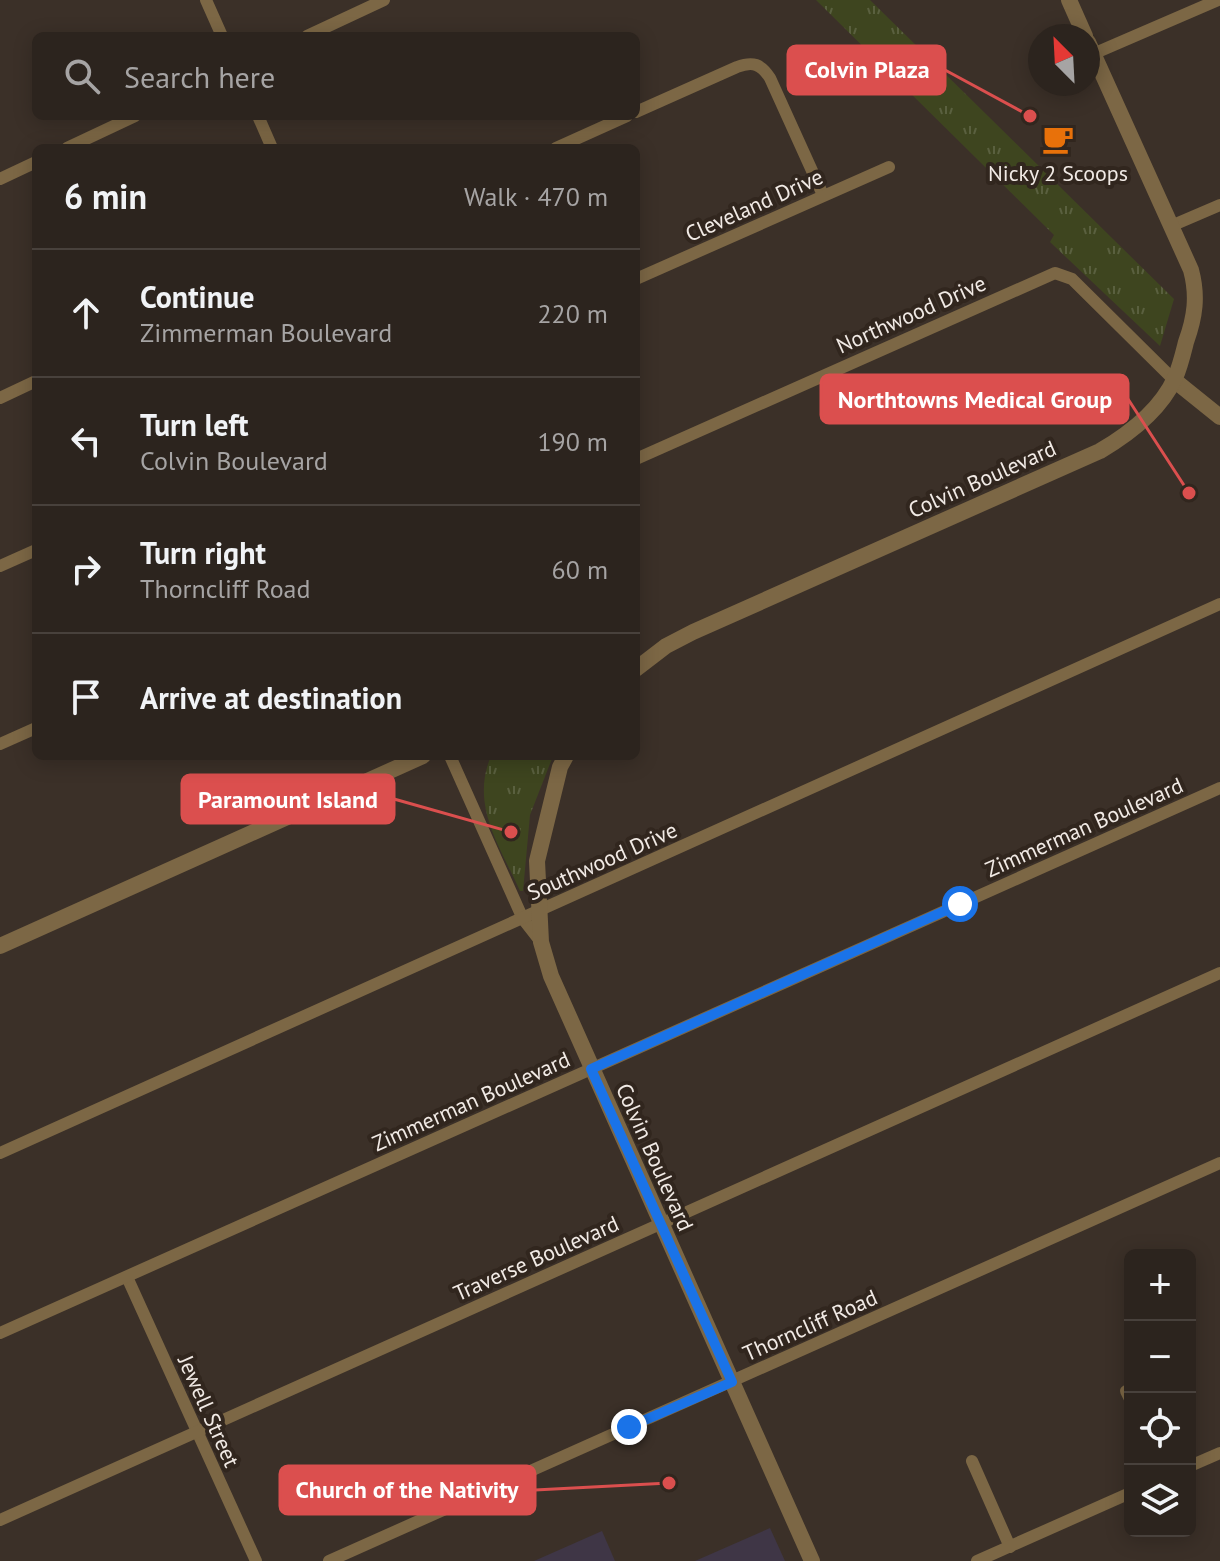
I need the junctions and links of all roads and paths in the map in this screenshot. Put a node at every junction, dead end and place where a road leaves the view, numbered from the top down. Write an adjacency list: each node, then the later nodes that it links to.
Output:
1 (206, 0): 6 (street)
2 (384, 0): 7 (street)
3 (1069, 0): 5 (street)
4 (1218, 0): 8 (street)
5 (1080, 24)
6 (220, 32)
7 (316, 32)
8 (1100, 45)
9 (1100, 68): 22 (street, Colvin Boulevard)
10 (640, 110): 20 (street)
11 (126, 120): 14 (street)
12 (260, 120): 15 (street)
13 (618, 120): 16 (street)
14 (76, 144)
15 (270, 144)
16 (565, 144)
17 (32, 164): 19 (street)
18 (889, 167): 20 (street, Cleveland Drive)
19 (0, 179)
20 (823, 195): 23 (street, Cleveland Drive)
21 (1220, 205): 22 (street)
22 (1171, 226): 24 (street, Colvin Boulevard)
23 (640, 277)
24 (1174, 380): 27 (street); 28 (street, Northwood Drive); 32 (street, Colvin Boulevard)
25 (32, 383): 26 (street)
26 (0, 398)
27 (1220, 417)
28 (640, 457)
29 (32, 552): 30 (street)
30 (0, 566)
31 (1220, 604): 41 (street, Southwood Drive)
32 (669, 645): 33 (street); 34 (street, Colvin Boulevard)
33 (640, 658)
34 (640, 666)
35 (32, 730): 36 (street)
36 (0, 744)
37 (414, 760): 42 (street)
38 (452, 760): 41 (street)
39 (564, 760): 41 (street, Colvin Boulevard)
40 (1220, 788): 44 (street, Zimmerman Boulevard)
41 (530, 915): 44 (street, Colvin Boulevard); 45 (street, Southwood Drive)
42 (0, 946)
43 (1220, 973): 47 (street, Traverse Boulevard)
44 (591, 1069): 47 (street, Colvin Boulevard); 48 (street, Zimmerman Boulevard)
45 (0, 1153)
46 (1220, 1163): 50 (street, Thorncliff Road)
47 (661, 1224): 50 (street, Colvin Boulevard); 51 (street, Traverse Boulevard)
48 (127, 1277): 49 (street, Zimmerman Boulevard); 51 (street, Jewell Street)
49 (0, 1333)
50 (732, 1382): 59 (street, Thorncliff Road); 60 (street, Colvin Boulevard)
51 (197, 1432): 56 (street, Traverse Boulevard); 58 (street, Jewell Street)
52 (1220, 1453): 54 (street)
53 (972, 1461): 57 (street)
54 (1192, 1465)
55 (1124, 1496): 57 (street)
56 (0, 1520)
57 (1010, 1547): 61 (street)
58 (256, 1561)
59 (329, 1561)
60 (812, 1561)
61 (977, 1561)

